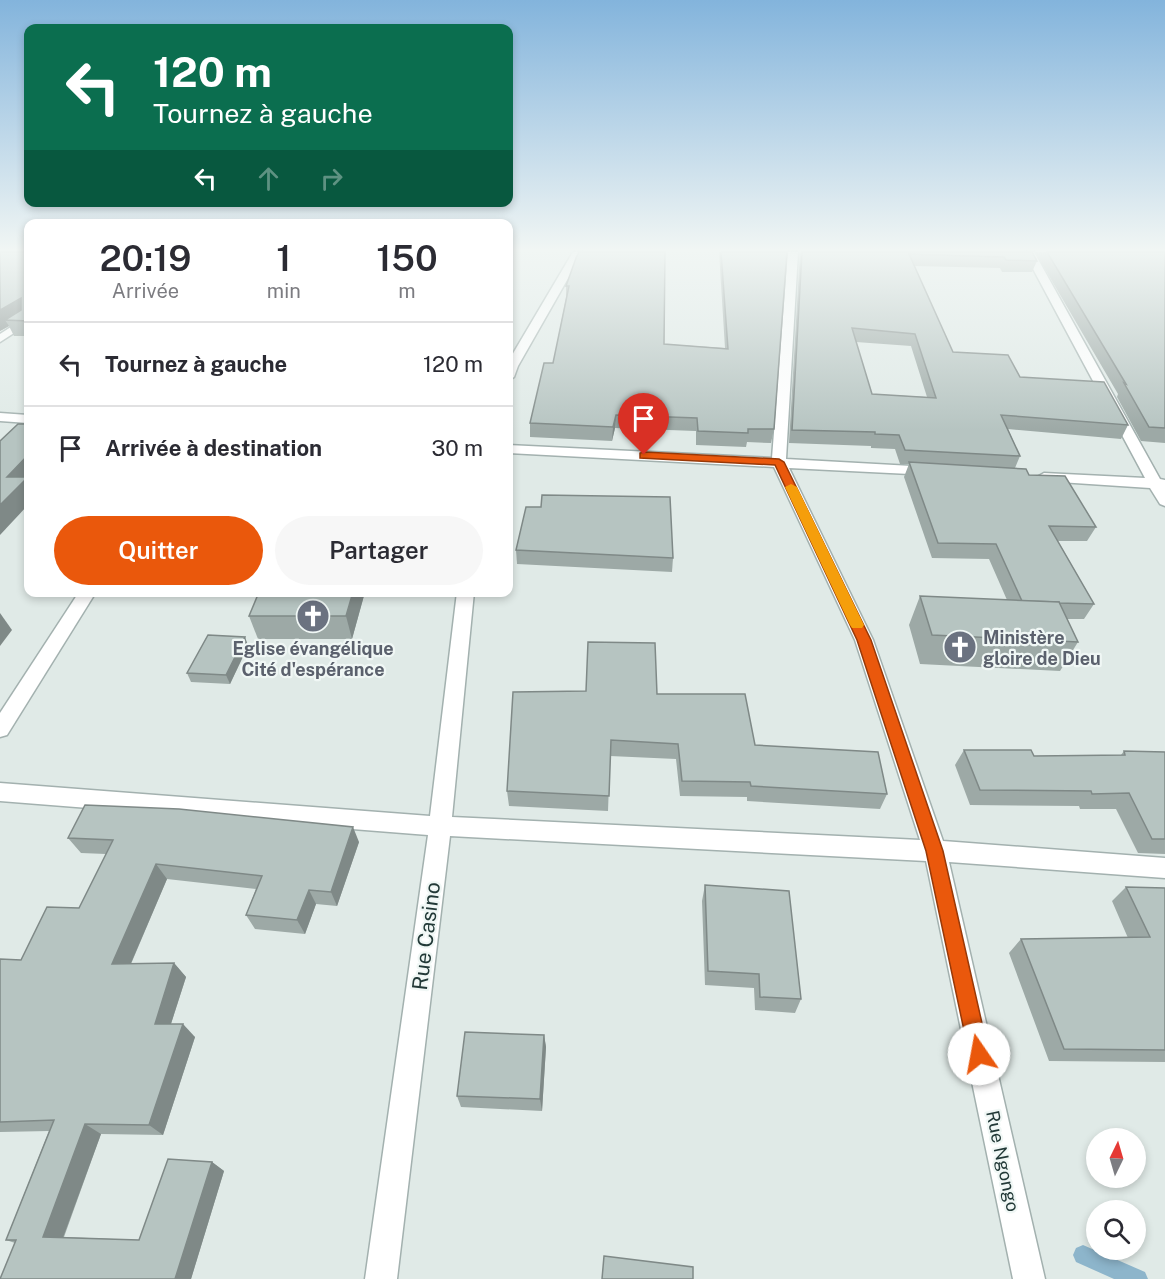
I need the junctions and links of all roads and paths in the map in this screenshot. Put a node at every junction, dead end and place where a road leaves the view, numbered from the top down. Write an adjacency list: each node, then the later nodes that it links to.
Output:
1 (543, 312): 6 (street)
2 (790, 312): 10 (street, Rue Ngongo)
3 (1063, 312): 13 (street)
4 (24, 322): 5 (street)
5 (0, 339)
6 (513, 364)
7 (0, 417): 8 (street)
8 (24, 419)
9 (513, 448): 10 (street)
10 (779, 462): 11 (street); 20 (street, Rue Ngongo)
11 (944, 471)
12 (1026, 476): 13 (street)
13 (1161, 484): 14 (street)
14 (1165, 501)
15 (85, 597): 17 (street)
16 (465, 597): 19 (street, Rue Casino)
17 (0, 729)
18 (0, 792): 19 (street)
19 (440, 826): 20 (street); 22 (street, Rue Casino)
20 (935, 851): 21 (street); 23 (street, Rue Ngongo)
21 (1165, 868)
22 (381, 1279)
23 (1029, 1279)

